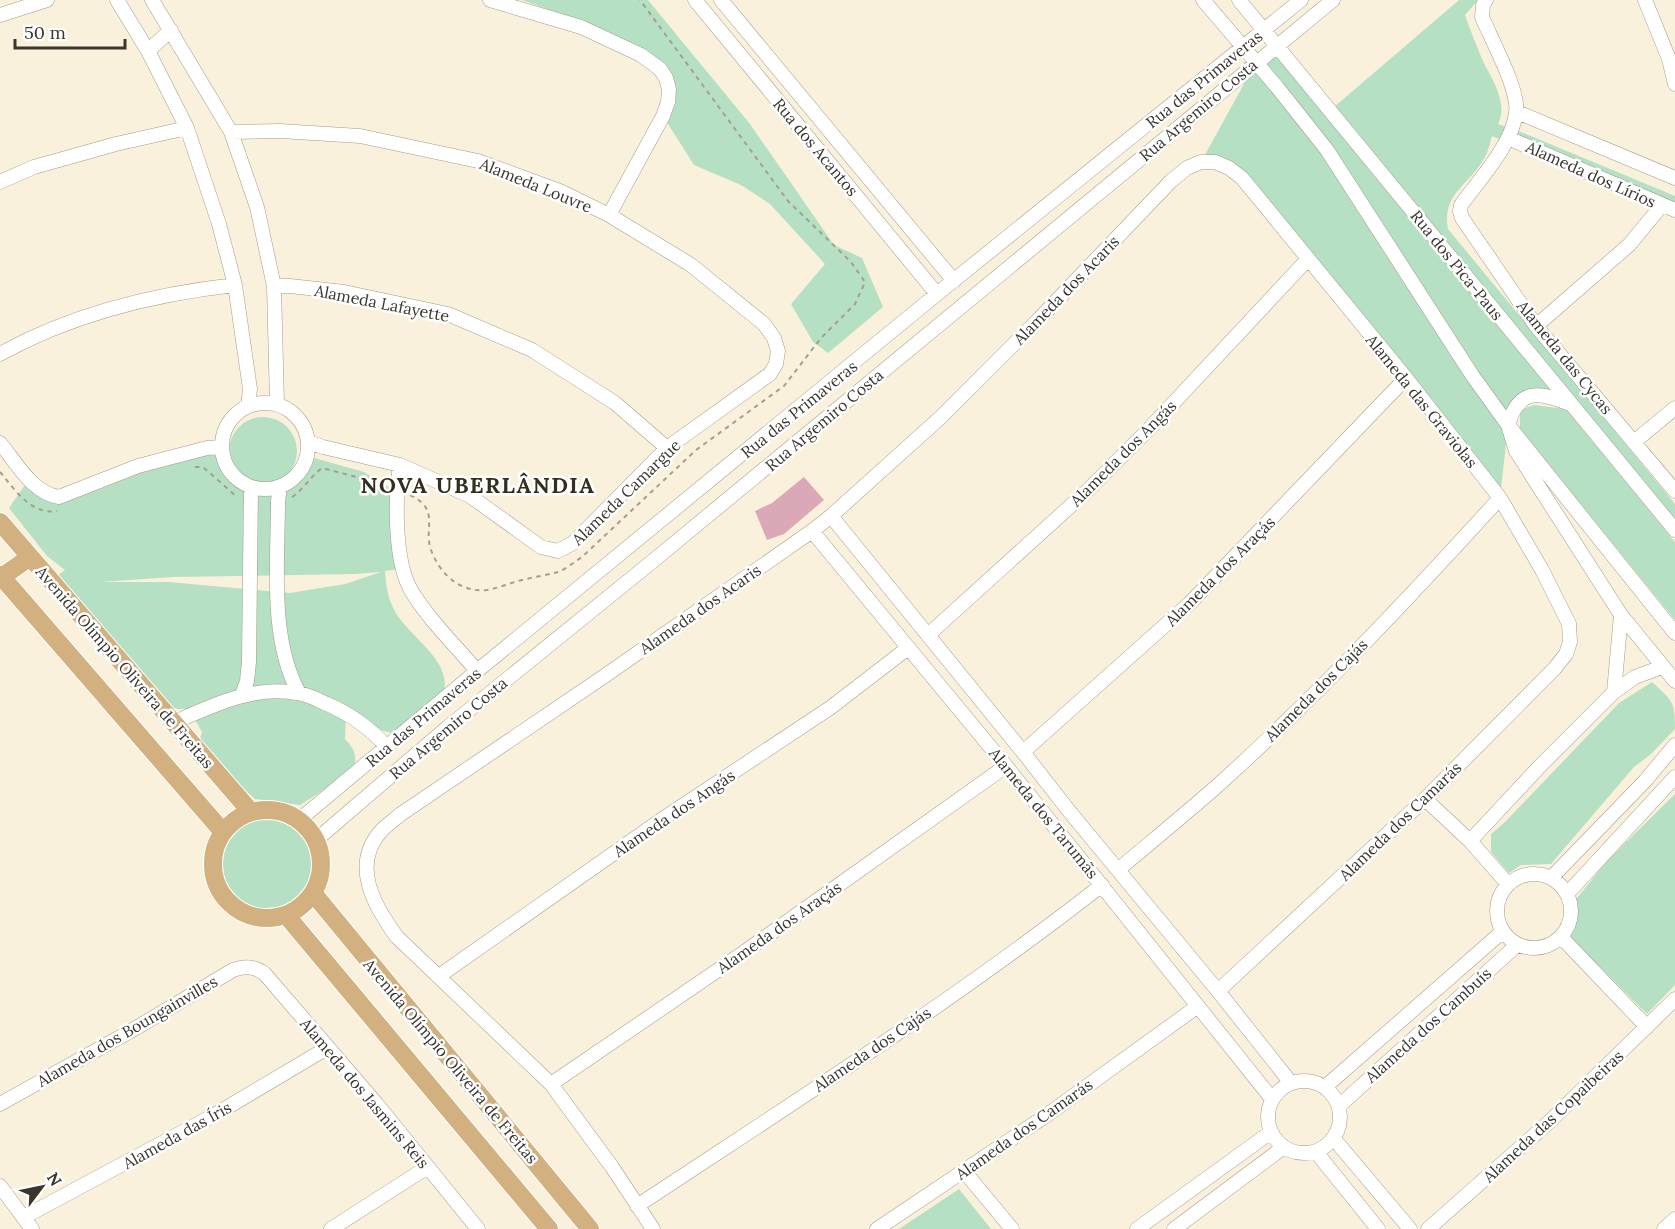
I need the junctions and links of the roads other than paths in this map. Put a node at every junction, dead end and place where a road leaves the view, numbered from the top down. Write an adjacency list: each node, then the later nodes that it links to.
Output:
1 (47, 0): 13 (street)
2 (117, 0): 18 (street)
3 (152, 0): 14 (street)
4 (490, 0): 31 (street)
5 (695, 0): 36 (street, Rua dos Acantos)
6 (721, 0): 33 (street, Rua dos Acantos)
7 (1203, 0): 17 (street)
8 (1239, 0): 15 (street, Rua dos Pica-Paus)
9 (1301, 0): 15 (street, Rua das Primaveras)
10 (1333, 0): 16 (street, Rua Argemiro Costa)
11 (1486, 0): 21 (street)
12 (1645, 0): 20 (street)
13 (0, 15)
14 (171, 30): 18 (street); 23 (street)
15 (1264, 30): 16 (street, Rua dos Pica-Paus); 17 (street, Rua das Primaveras)
16 (1276, 46): 19 (street, Rua Argemiro Costa); 42 (street, Rua dos Pica-Paus)
17 (1243, 48): 19 (street); 33 (street, Rua das Primaveras)
18 (148, 51): 22 (street)
19 (1256, 62): 45 (street); 62 (street, Rua Argemiro Costa)
20 (1675, 84)
21 (1517, 112): 24 (street); 25 (street, Alameda dos Lírios)
22 (187, 128): 29 (street); 34 (street)
23 (231, 132): 31 (street, Alameda Louvre); 35 (street)
24 (1508, 138): 26 (street, Alameda dos Lírios); 37 (street, Alameda das Cycas)
25 (1603, 150): 26 (street); 27 (street, Alameda dos Lírios)
26 (1593, 175): 30 (street, Alameda dos Lírios)
27 (1674, 175)
28 (1242, 178): 32 (street, Alameda das Graviolas); 56 (street, Alameda dos Acaris)
29 (0, 182)
30 (1669, 208): 37 (street)
31 (609, 215): 39 (street, Alameda Louvre)
32 (1307, 260): 40 (street, Alameda das Graviolas); 68 (street, Alameda dos Angás)
33 (954, 281): 36 (street, Rua das Primaveras)
34 (234, 285): 38 (street); 43 (street)
35 (274, 286): 41 (street); 50 (street, Alameda Lafayette)
36 (937, 294): 60 (street, Rua das Primaveras)
37 (1536, 326): 47 (street, Alameda das Cycas)
38 (0, 354)
39 (776, 364): 50 (street, Alameda Camargue)
40 (1406, 378): 55 (street, Alameda das Graviolas); 84 (street, Alameda dos Araçás)
41 (277, 404): 43 (street); 46 (street)
42 (1572, 405): 45 (street); 58 (street, Rua dos Pica-Paus)
43 (249, 406): 49 (street)
44 (1675, 408): 47 (street)
45 (1508, 425): 66 (street); 67 (street)
46 (308, 442): 51 (street); 54 (street)
47 (1634, 442): 53 (street, Alameda das Cycas)
48 (0, 443): 49 (street)
49 (221, 447): 52 (street)
50 (667, 448): 51 (street, Alameda Camargue)
51 (400, 465): 72 (street)
52 (251, 488): 54 (street); 64 (street)
53 (1675, 491)
54 (279, 494): 65 (street)
55 (1500, 498): 69 (street, Alameda das Graviolas); 99 (street, Alameda dos Cajás)
56 (831, 516): 59 (street, Alameda dos Acaris); 68 (street, Alameda dos Tarumãs)
57 (0, 522): 61 (main road, Avenida Olímpio Oliveira de Freitas)
58 (1675, 530)
59 (812, 531): 70 (street, Alameda dos Tarumãs); 112 (street, Alameda dos Acaris)
60 (632, 545): 62 (street); 72 (street, Rua das Primaveras)
61 (30, 557): 63 (main road); 80 (main road, Avenida Olímpio Oliveira de Freitas)
62 (648, 565): 81 (street, Rua Argemiro Costa)
63 (1, 576): 94 (main road, Avenida Olímpio Oliveira de Freitas)
64 (251, 592): 65 (street); 77 (street)
65 (278, 592): 76 (street)
66 (1621, 615): 71 (street); 75 (street)
67 (1675, 633)
68 (928, 635): 74 (street, Alameda dos Tarumãs)
69 (1570, 642): 89 (street, Alameda dos Camarás)
70 (908, 648): 79 (street, Alameda dos Tarumãs); 112 (street, Alameda dos Angás)
71 (1662, 667): 73 (street); 75 (street)
72 (477, 671): 78 (street, Rua das Primaveras)
73 (1675, 681)
74 (973, 691): 79 (street); 84 (street, Alameda dos Tarumãs)
75 (1614, 692): 97 (street)
76 (299, 693): 77 (street); 83 (street)
77 (242, 695): 80 (street)
78 (437, 705): 81 (street); 83 (street, Rua das Primaveras)
79 (956, 705): 85 (street, Alameda dos Tarumãs)
80 (173, 723): 91 (main road, Avenida Olímpio Oliveira de Freitas)
81 (448, 727): 96 (street, Rua Argemiro Costa)
82 (1675, 745): 87 (street)
83 (387, 747): 92 (street, Rua das Primaveras)
84 (1023, 752): 90 (street, Alameda dos Tarumãs)
85 (1006, 766): 93 (street, Alameda dos Tarumãs); 119 (street, Alameda dos Araçás)
86 (1675, 777): 88 (street)
87 (1645, 781): 88 (street); 95 (street)
88 (1658, 795): 98 (street)
89 (1425, 799): 97 (street); 113 (street, Alameda dos Camarás)
90 (1069, 811): 93 (street); 99 (street, Alameda dos Tarumãs)
91 (251, 812): 92 (main road); 94 (main road)
92 (299, 820): 96 (main road)
93 (1053, 824): 102 (street, Alameda dos Tarumãs)
94 (223, 832): 105 (main road)
95 (1594, 832): 98 (street); 100 (street)
96 (316, 840): 103 (main road)
97 (1470, 841): 101 (street)
98 (1610, 848): 104 (street)
99 (1119, 869): 106 (street, Alameda dos Tarumãs)
100 (1551, 878): 101 (street); 104 (street)
101 (1508, 884): 107 (street)
102 (1101, 885): 109 (street, Alameda dos Tarumãs); 131 (street, Alameda dos Cajás)
103 (313, 893): 105 (main road); 137 (main road, Avenida Olímpio Oliveira de Freitas)
104 (1567, 894): 108 (street)
105 (286, 915): 136 (main road, Avenida Olímpio Oliveira de Freitas)
106 (1168, 930): 109 (street); 113 (street, Alameda dos Tarumãs)
107 (1502, 932): 110 (street); 120 (street, Alameda dos Cambuís)
108 (1561, 937): 110 (street); 116 (street)
109 (1150, 945): 115 (street, Alameda dos Tarumãs)
110 (1517, 945): 123 (street, Alameda dos Cambuís)
111 (246, 966): 117 (street, Alameda dos Jasmins Reis); 121 (street, Alameda dos Boungainvilles)
112 (439, 976): 119 (street, Alameda dos Acaris)
113 (1218, 991): 118 (street, Alameda dos Tarumãs)
114 (1675, 999): 116 (street, Alameda das Copaibeiras)
115 (1198, 1006): 122 (street, Alameda dos Tarumãs); 129 (street, Alameda dos Camarás)
116 (1647, 1027): 145 (street, Alameda das Copaibeiras)
117 (327, 1048): 128 (street, Alameda dos Jasmins Reis); 133 (street, Alameda das Íris)
118 (1290, 1083): 120 (street); 122 (street)
119 (550, 1084): 131 (street)
120 (1325, 1087): 123 (street)
121 (3, 1099)
122 (1272, 1099): 124 (street)
123 (1339, 1106): 125 (street)
124 (1271, 1132): 126 (street); 141 (street)
125 (1334, 1139): 127 (street); 144 (street)
126 (1284, 1147): 127 (street); 142 (street)
127 (1316, 1152): 143 (street)
128 (426, 1168): 134 (street); 135 (street, Alameda dos Jasmins Reis)
129 (964, 1171): 139 (street, Alameda dos Camarás); 140 (street)
130 (0, 1186): 133 (street)
131 (637, 1206): 138 (street)
132 (1675, 1219): 146 (street)
133 (28, 1223)
134 (331, 1229)
135 (478, 1229)
136 (549, 1229)
137 (590, 1229)
138 (653, 1229)
139 (878, 1229)
140 (1012, 1229)
141 (1137, 1229)
142 (1174, 1229)
143 (1378, 1229)
144 (1410, 1229)
145 (1428, 1229)
146 (1664, 1229)

